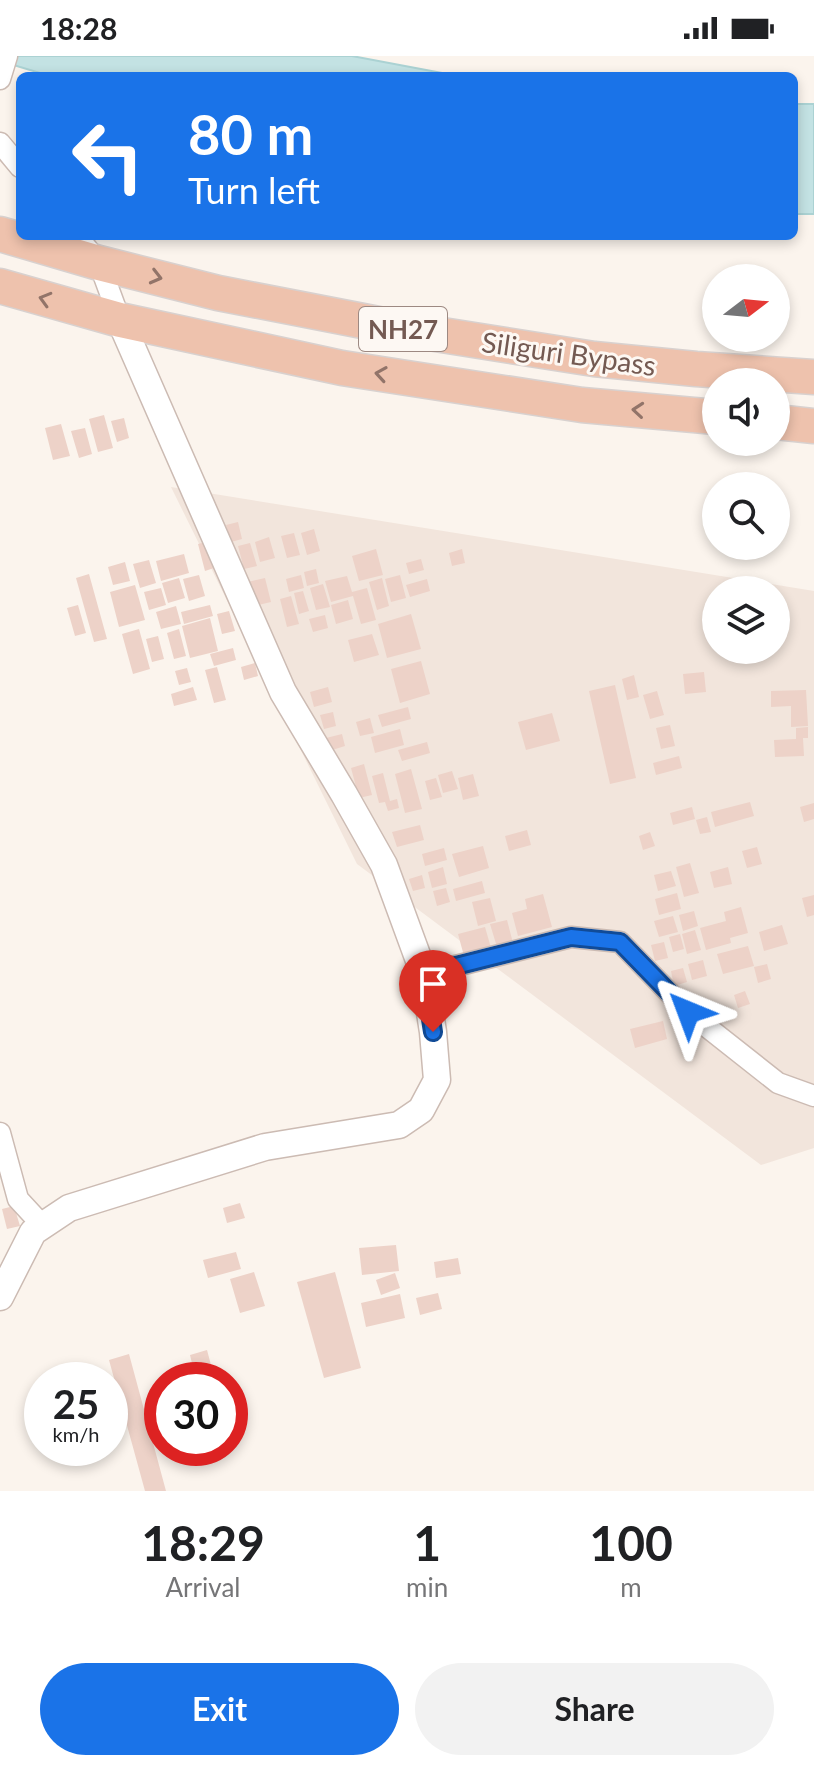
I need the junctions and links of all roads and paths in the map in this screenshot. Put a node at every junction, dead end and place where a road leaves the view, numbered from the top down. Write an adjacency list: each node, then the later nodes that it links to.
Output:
1 (7, 56): 2 (street)
2 (0, 79)
3 (0, 143): 4 (street)
4 (16, 162)
5 (20, 240): 7 (highway, Siliguri Bypass / NH27)
6 (80, 240): 7 (street)
7 (99, 263): 9 (street); 10 (highway, Siliguri Bypass / NH27, one-way to 10)
8 (0, 286): 9 (highway, NH27, one-way to 8)
9 (120, 320): 11 (highway, NH27, one-way to 9); 14 (street)
10 (814, 377)
11 (702, 416)
12 (790, 423): 13 (highway)
13 (814, 426)
14 (424, 974): 15 (street); 17 (street)
15 (814, 1096)
16 (0, 1133): 17 (street)
17 (42, 1225): 18 (street)
18 (0, 1297)

